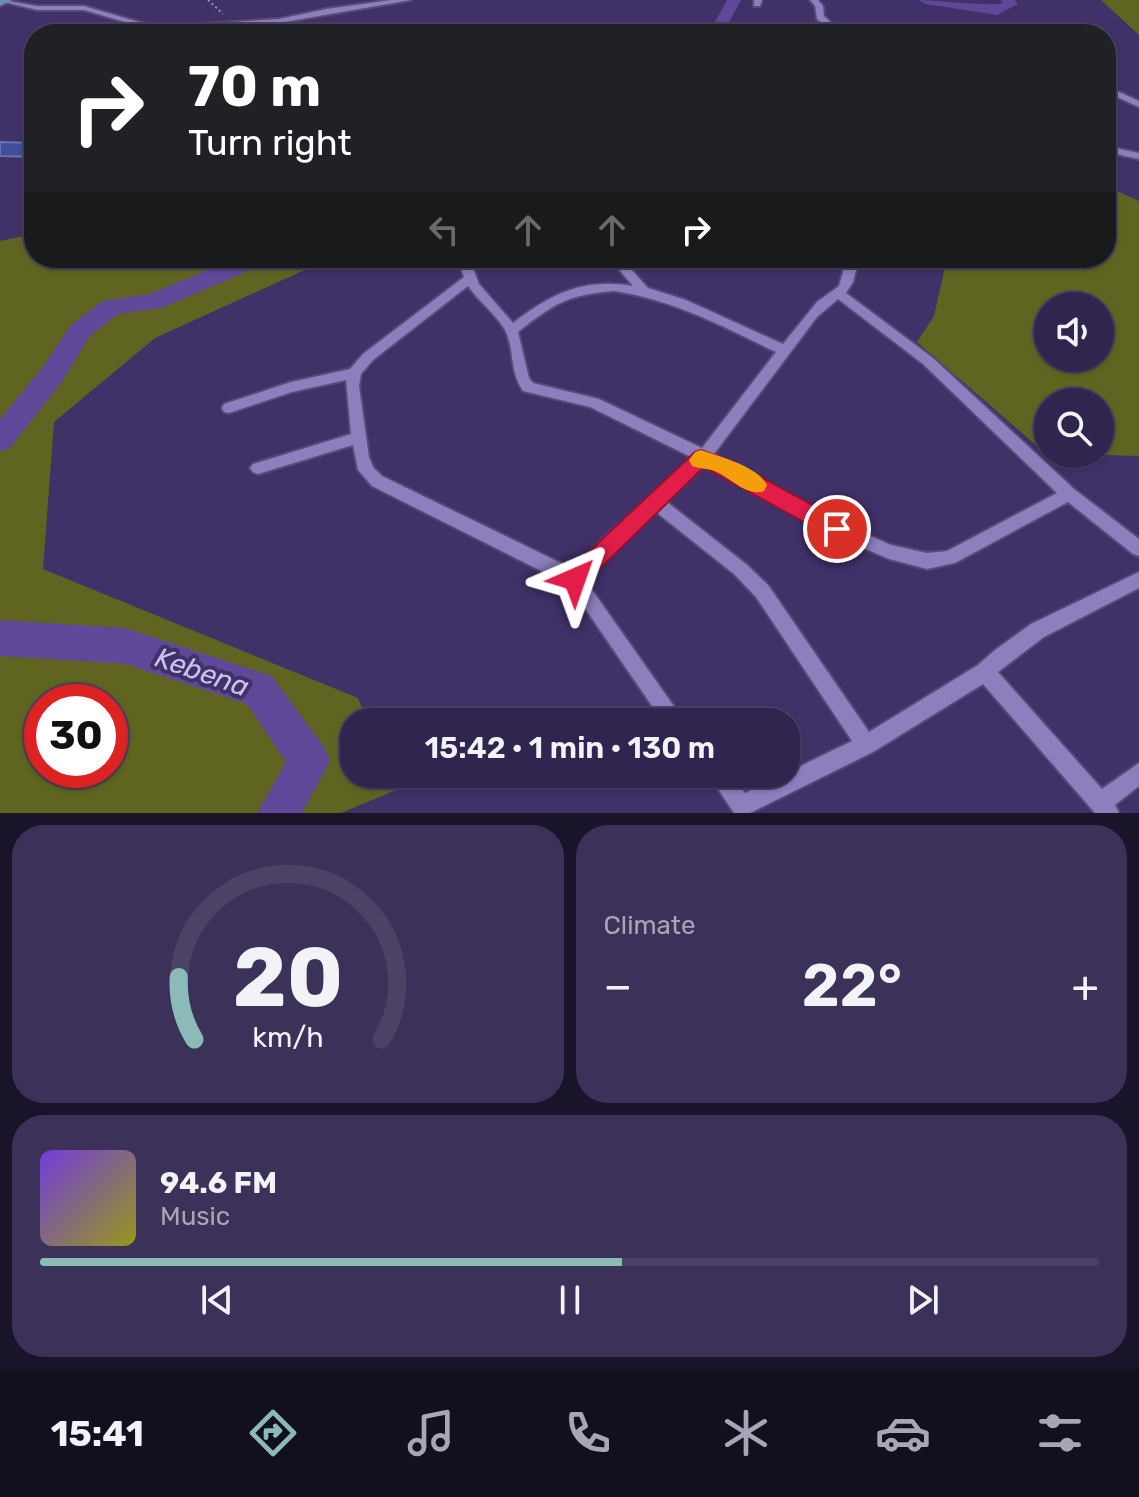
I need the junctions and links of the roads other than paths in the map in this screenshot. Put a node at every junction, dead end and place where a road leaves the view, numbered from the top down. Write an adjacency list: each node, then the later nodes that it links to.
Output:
1 (7, 0): 4 (main road); 5 (street)
2 (407, 0): 6 (street)
3 (814, 0): 7 (street)
4 (0, 3)
5 (138, 24)
6 (205, 24)
7 (828, 24)
8 (1116, 94): 9 (street)
9 (1139, 104)
10 (1116, 151): 11 (street)
11 (1139, 156)
12 (467, 268): 15 (street)
13 (624, 268): 16 (street)
14 (852, 268): 17 (street)
15 (468, 280): 18 (street); 20 (street)
16 (642, 288): 18 (street); 19 (street)
17 (839, 294): 19 (street); 25 (street)
18 (512, 330): 23 (street)
19 (785, 351): 23 (street)
20 (354, 373): 21 (street); 22 (street)
21 (229, 408)
22 (359, 437): 24 (street); 28 (street)
23 (701, 458): 25 (street); 26 (street)
24 (258, 468)
25 (1069, 494): 27 (street)
26 (654, 501): 28 (street); 32 (street)
27 (1139, 549)
28 (575, 579): 31 (street)
29 (1139, 580): 30 (street)
30 (985, 672): 32 (street); 35 (street)
31 (665, 708)
32 (866, 745): 36 (street)
33 (1139, 773): 35 (street)
34 (728, 788): 36 (street)
35 (1105, 807)
36 (745, 810)

